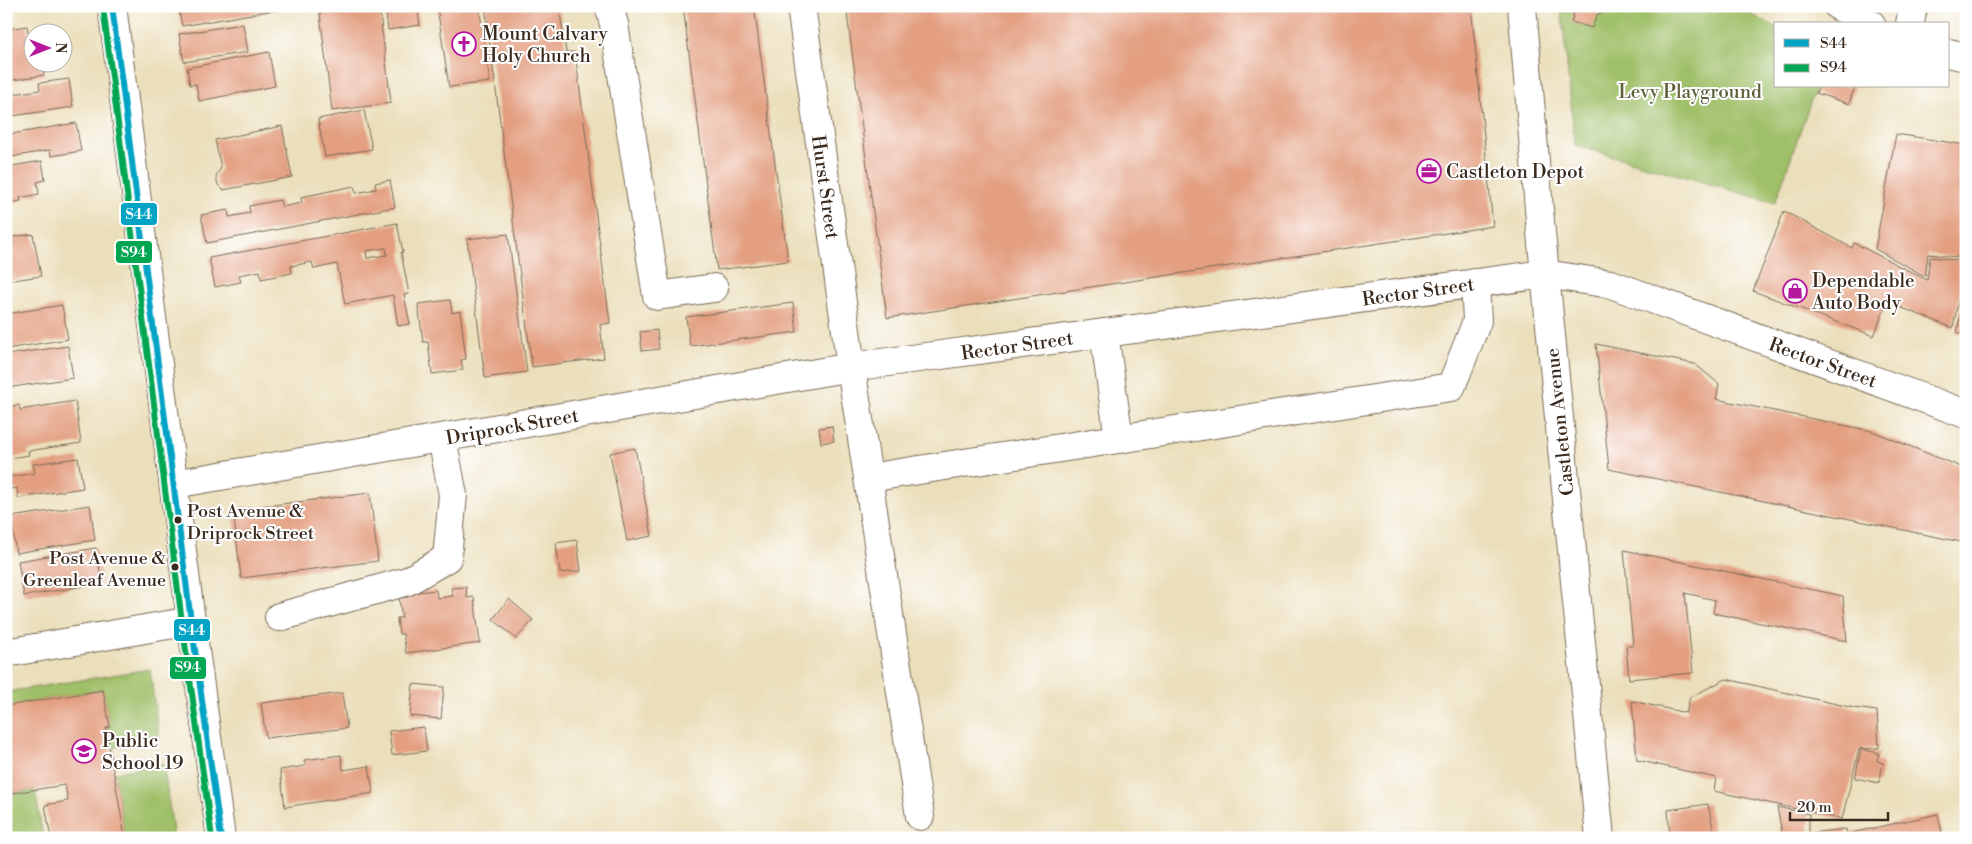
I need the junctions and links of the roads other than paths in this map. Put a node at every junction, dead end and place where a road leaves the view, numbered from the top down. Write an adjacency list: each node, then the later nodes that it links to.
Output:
1 (112, 6): 20 (street)
2 (609, 6): 13 (street)
3 (801, 6): 15 (street, Hurst Street)
4 (1522, 6): 11 (street, Castleton Avenue)
5 (1838, 6): 7 (street)
6 (1913, 6): 8 (street)
7 (1867, 22)
8 (1910, 22)
9 (1950, 53): 10 (street)
10 (1966, 57)
11 (1545, 274): 12 (street, Rector Street); 16 (street, Rector Street); 26 (street, Castleton Avenue)
12 (1475, 283): 14 (street, Rector Street); 18 (street)
13 (714, 288)
14 (1104, 333): 15 (street, Rector Street); 18 (street)
15 (851, 367): 17 (street, Driprock Street); 19 (street, Hurst Street)
16 (1966, 414)
17 (442, 438): 20 (street, Driprock Street); 21 (street)
18 (1119, 439): 19 (street)
19 (868, 478): 24 (street, Hurst Street)
20 (174, 484): 22 (street)
21 (279, 617)
22 (191, 621): 23 (street); 25 (street)
23 (6, 653)
24 (920, 816)
25 (221, 838)
26 (1600, 838)

